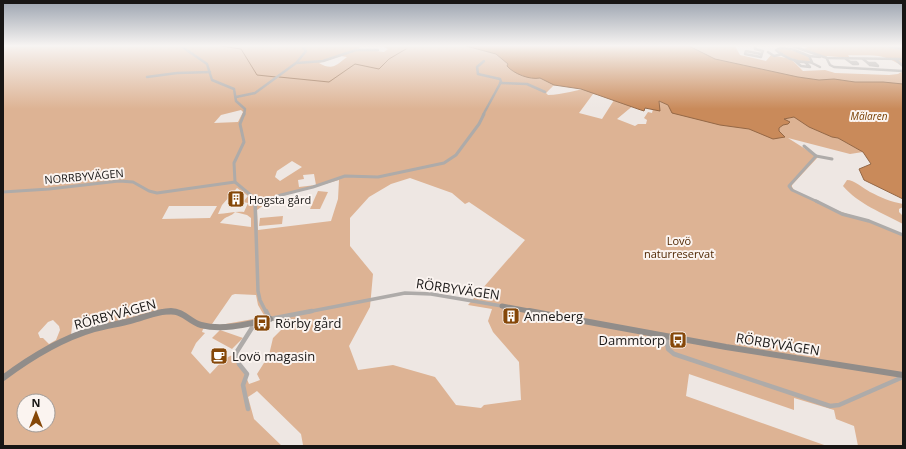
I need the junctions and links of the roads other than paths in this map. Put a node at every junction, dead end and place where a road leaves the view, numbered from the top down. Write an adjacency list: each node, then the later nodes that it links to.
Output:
1 (209, 67): 6 (street)
2 (291, 67): 10 (street)
3 (477, 67): 8 (street)
4 (834, 67): 5 (street)
5 (903, 71)
6 (210, 72): 7 (street); 10 (street)
7 (148, 77)
8 (500, 83): 9 (street); 16 (street)
9 (545, 92)
10 (236, 97): 14 (street)
11 (804, 146): 12 (street)
12 (816, 156): 13 (street); 17 (street)
13 (832, 159)
14 (235, 182): 15 (street, NORRBYVÄGEN); 16 (street)
15 (3, 192)
16 (255, 205): 19 (street)
17 (903, 235)
18 (502, 306): 19 (street, RÖRBYVÄGEN); 21 (street, RÖRBYVÄGEN)
19 (270, 319): 20 (street, RÖRBYVÄGEN)
20 (256, 322): 23 (street, RÖRBYVÄGEN); 24 (street)
21 (666, 336): 22 (street, RÖRBYVÄGEN); 22 (street)
22 (903, 376)
23 (3, 378)
24 (248, 409)

